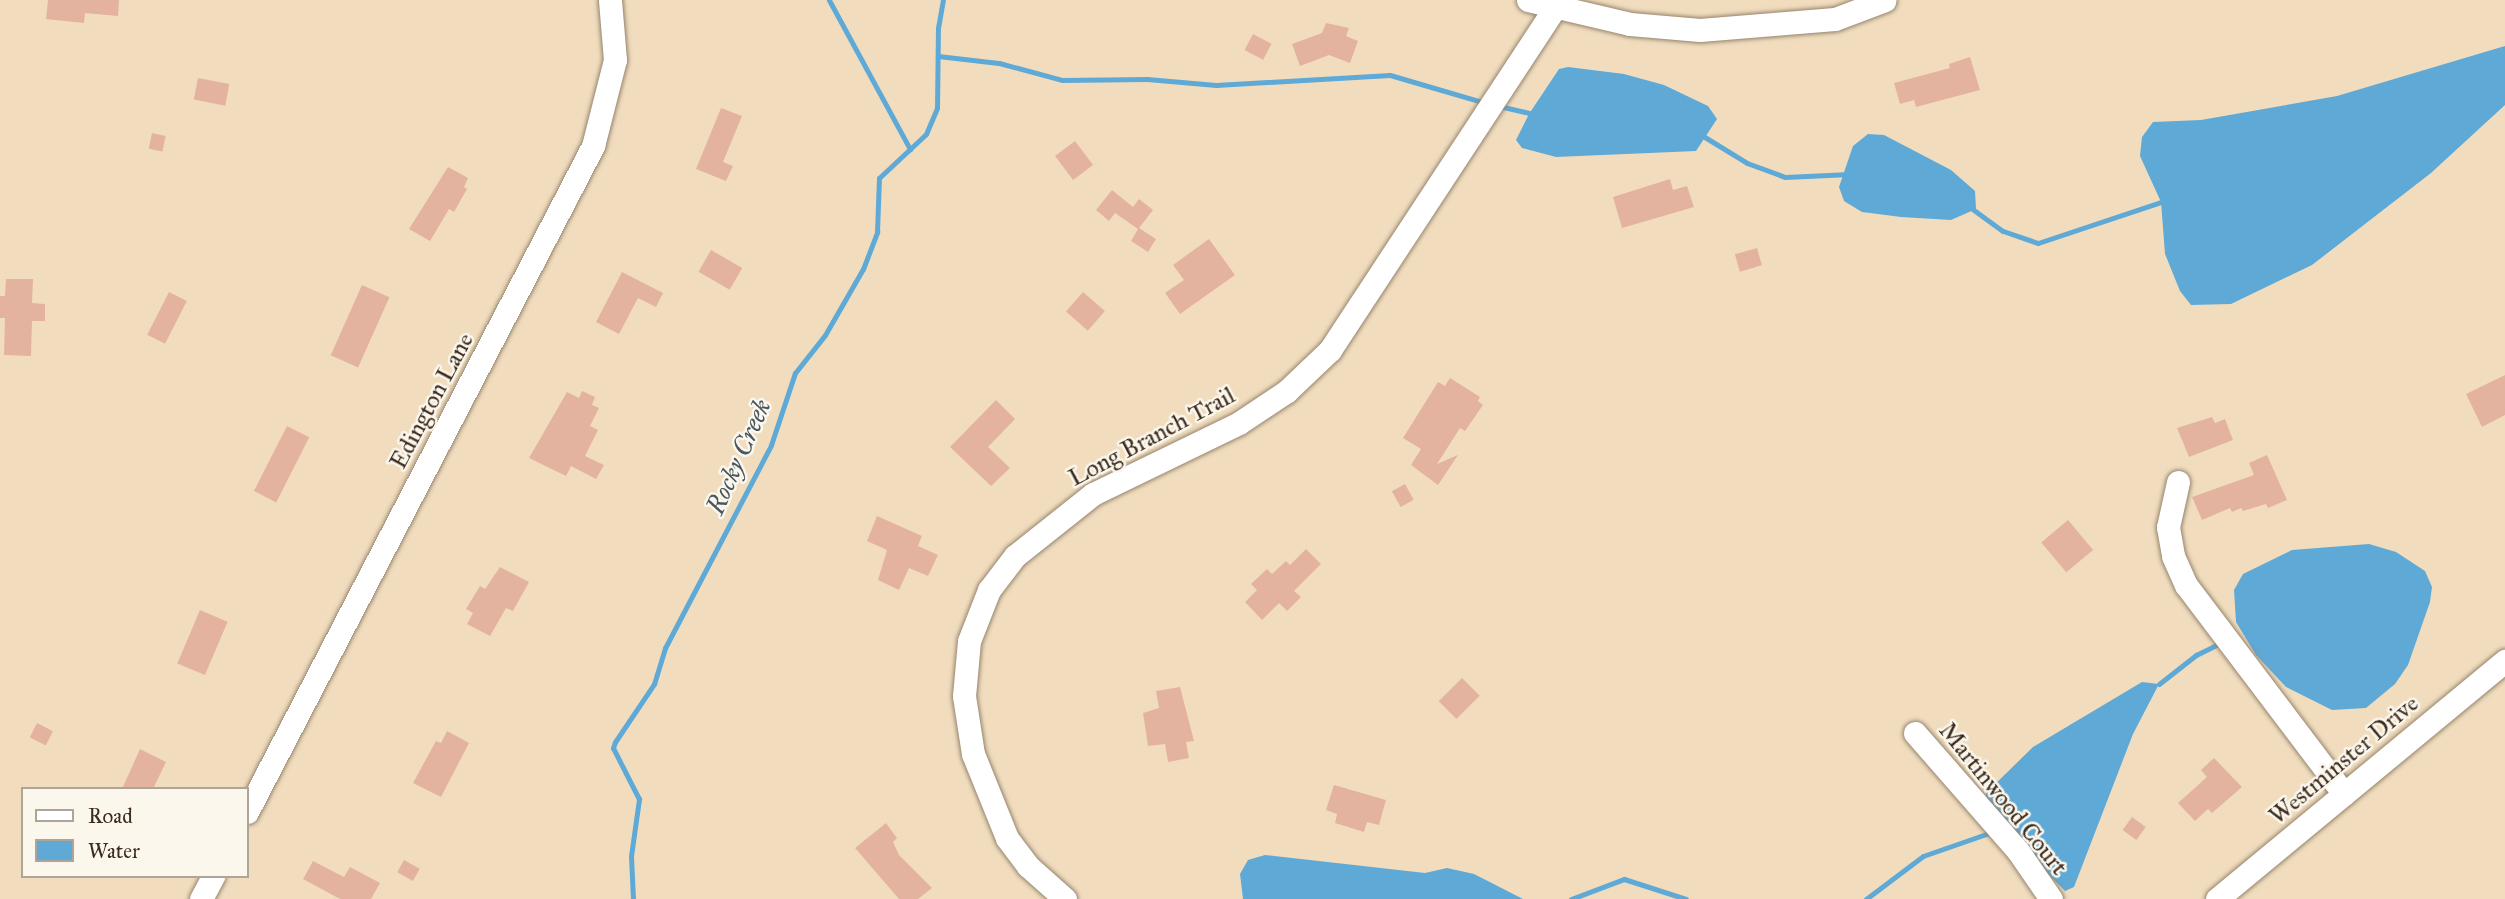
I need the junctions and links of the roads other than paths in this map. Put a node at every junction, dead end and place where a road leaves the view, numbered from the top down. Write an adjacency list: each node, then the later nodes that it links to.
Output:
1 (610, 0): 9 (street, Edington Lane)
2 (1528, 0): 4 (street)
3 (1885, 0): 4 (street)
4 (1554, 9): 12 (street, Long Branch Trail)
5 (2178, 482): 8 (street)
6 (2505, 662): 8 (street, Westminster Drive)
7 (1915, 733): 13 (street, Martinwood Court)
8 (2344, 794): 14 (street, Westminster Drive)
9 (248, 810)
10 (212, 878): 11 (street)
11 (201, 899)
12 (1065, 899)
13 (2051, 899)
14 (2217, 899)

